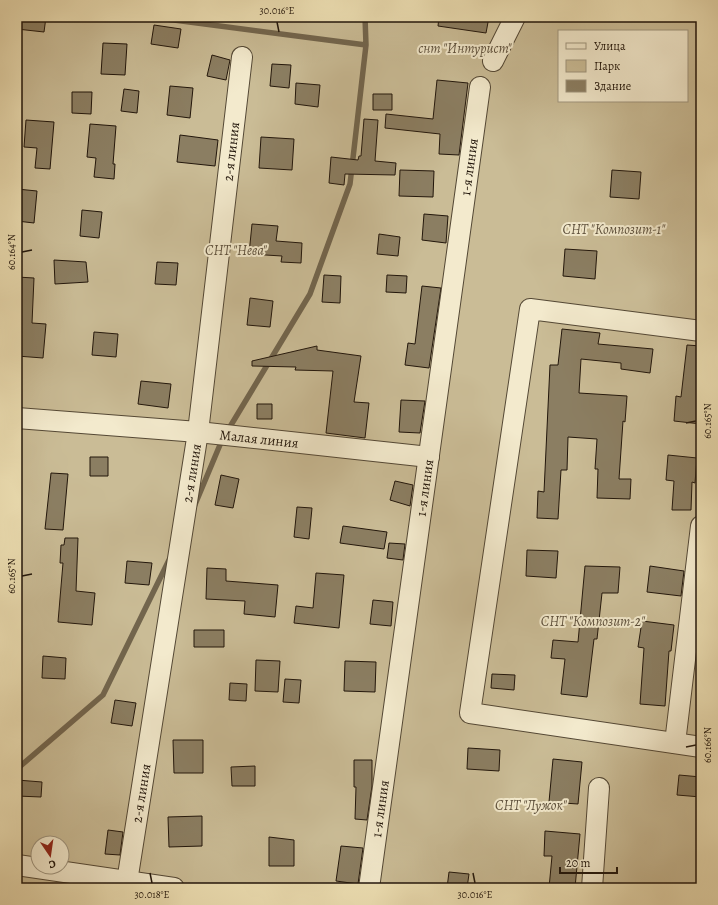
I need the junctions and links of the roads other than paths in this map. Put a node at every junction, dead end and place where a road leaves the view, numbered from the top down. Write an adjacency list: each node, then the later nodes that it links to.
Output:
1 (515, 17): 3 (street)
2 (242, 57): 7 (street, 2-я линия)
3 (493, 61)
4 (480, 87): 8 (street, 1-я линия)
5 (701, 330): 10 (street)
6 (17, 418): 7 (street, Малая линия)
7 (205, 433): 8 (street, Малая линия); 14 (street, 2-я линия)
8 (429, 457): 16 (street, 1-я линия)
9 (701, 526): 10 (street)
10 (675, 743): 11 (street)
11 (701, 747)
12 (599, 788): 17 (street)
13 (17, 865): 14 (street)
14 (126, 885): 15 (street)
15 (174, 888)
16 (369, 888)
17 (592, 888)

